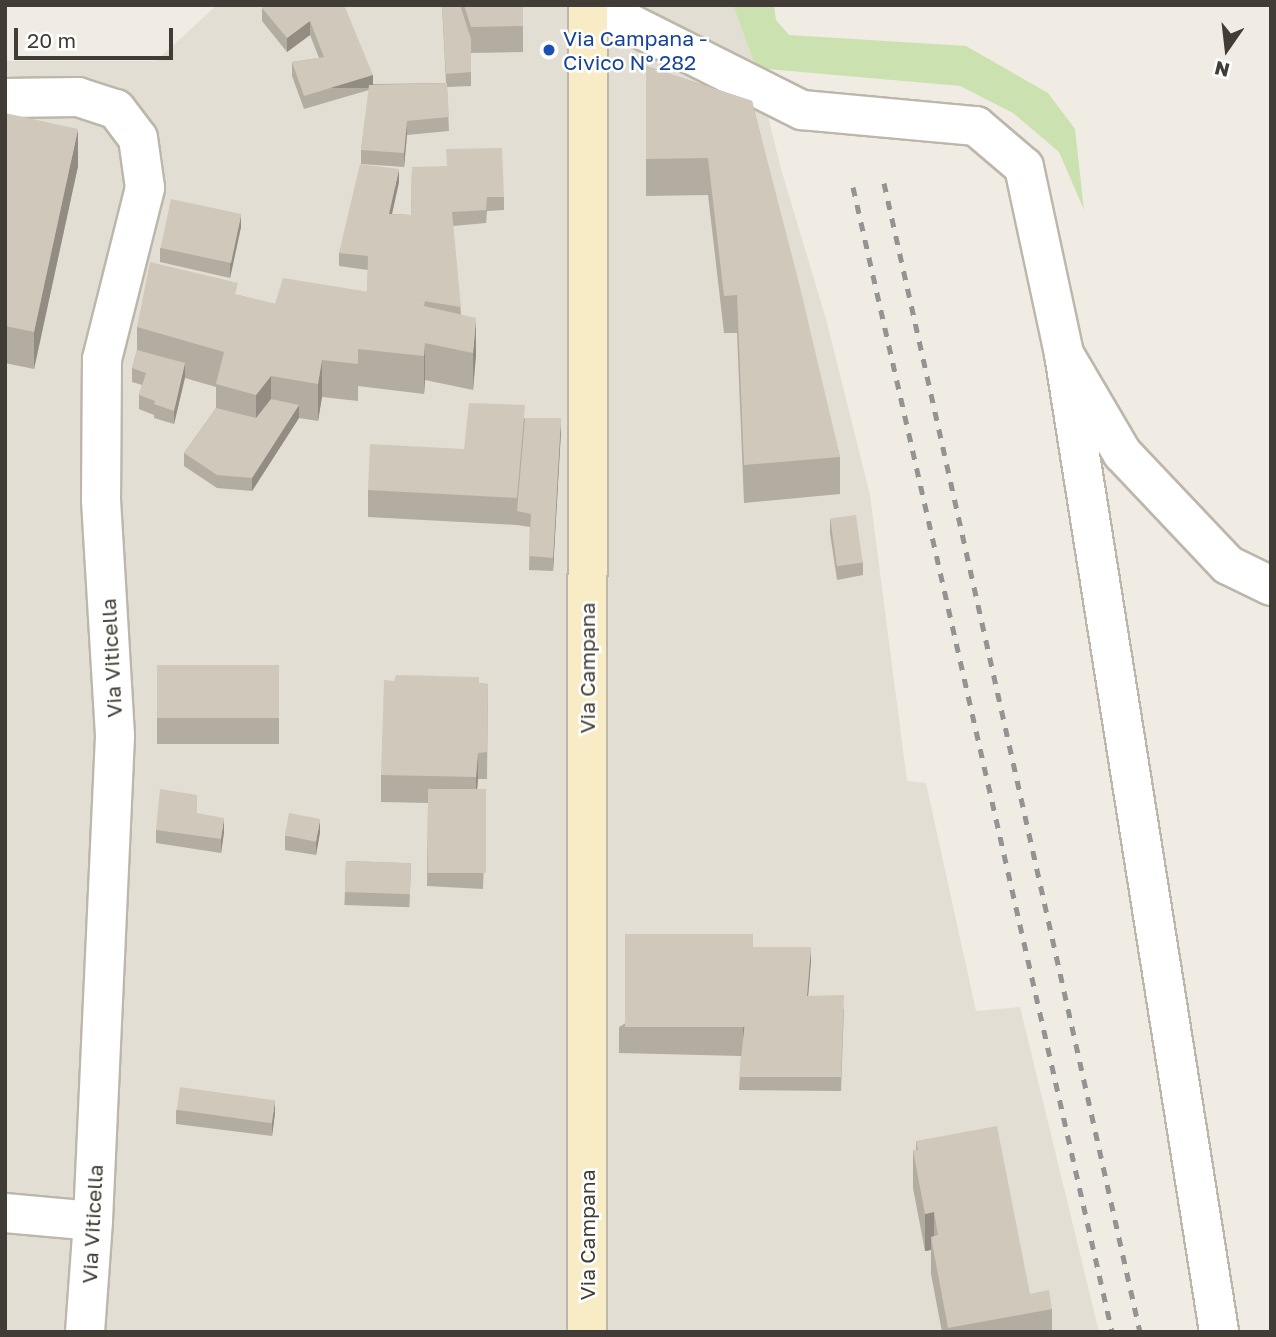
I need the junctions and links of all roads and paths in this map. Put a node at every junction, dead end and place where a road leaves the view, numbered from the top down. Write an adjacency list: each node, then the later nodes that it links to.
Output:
1 (590, 5): 3 (street); 8 (main road, Via Campana)
2 (5, 98): 6 (street, Via Viticella)
3 (1065, 354): 4 (street); 9 (street)
4 (1271, 586)
5 (5, 1213): 6 (street)
6 (93, 1221): 7 (street, Via Viticella)
7 (85, 1332)
8 (587, 1332)
9 (1219, 1332)

